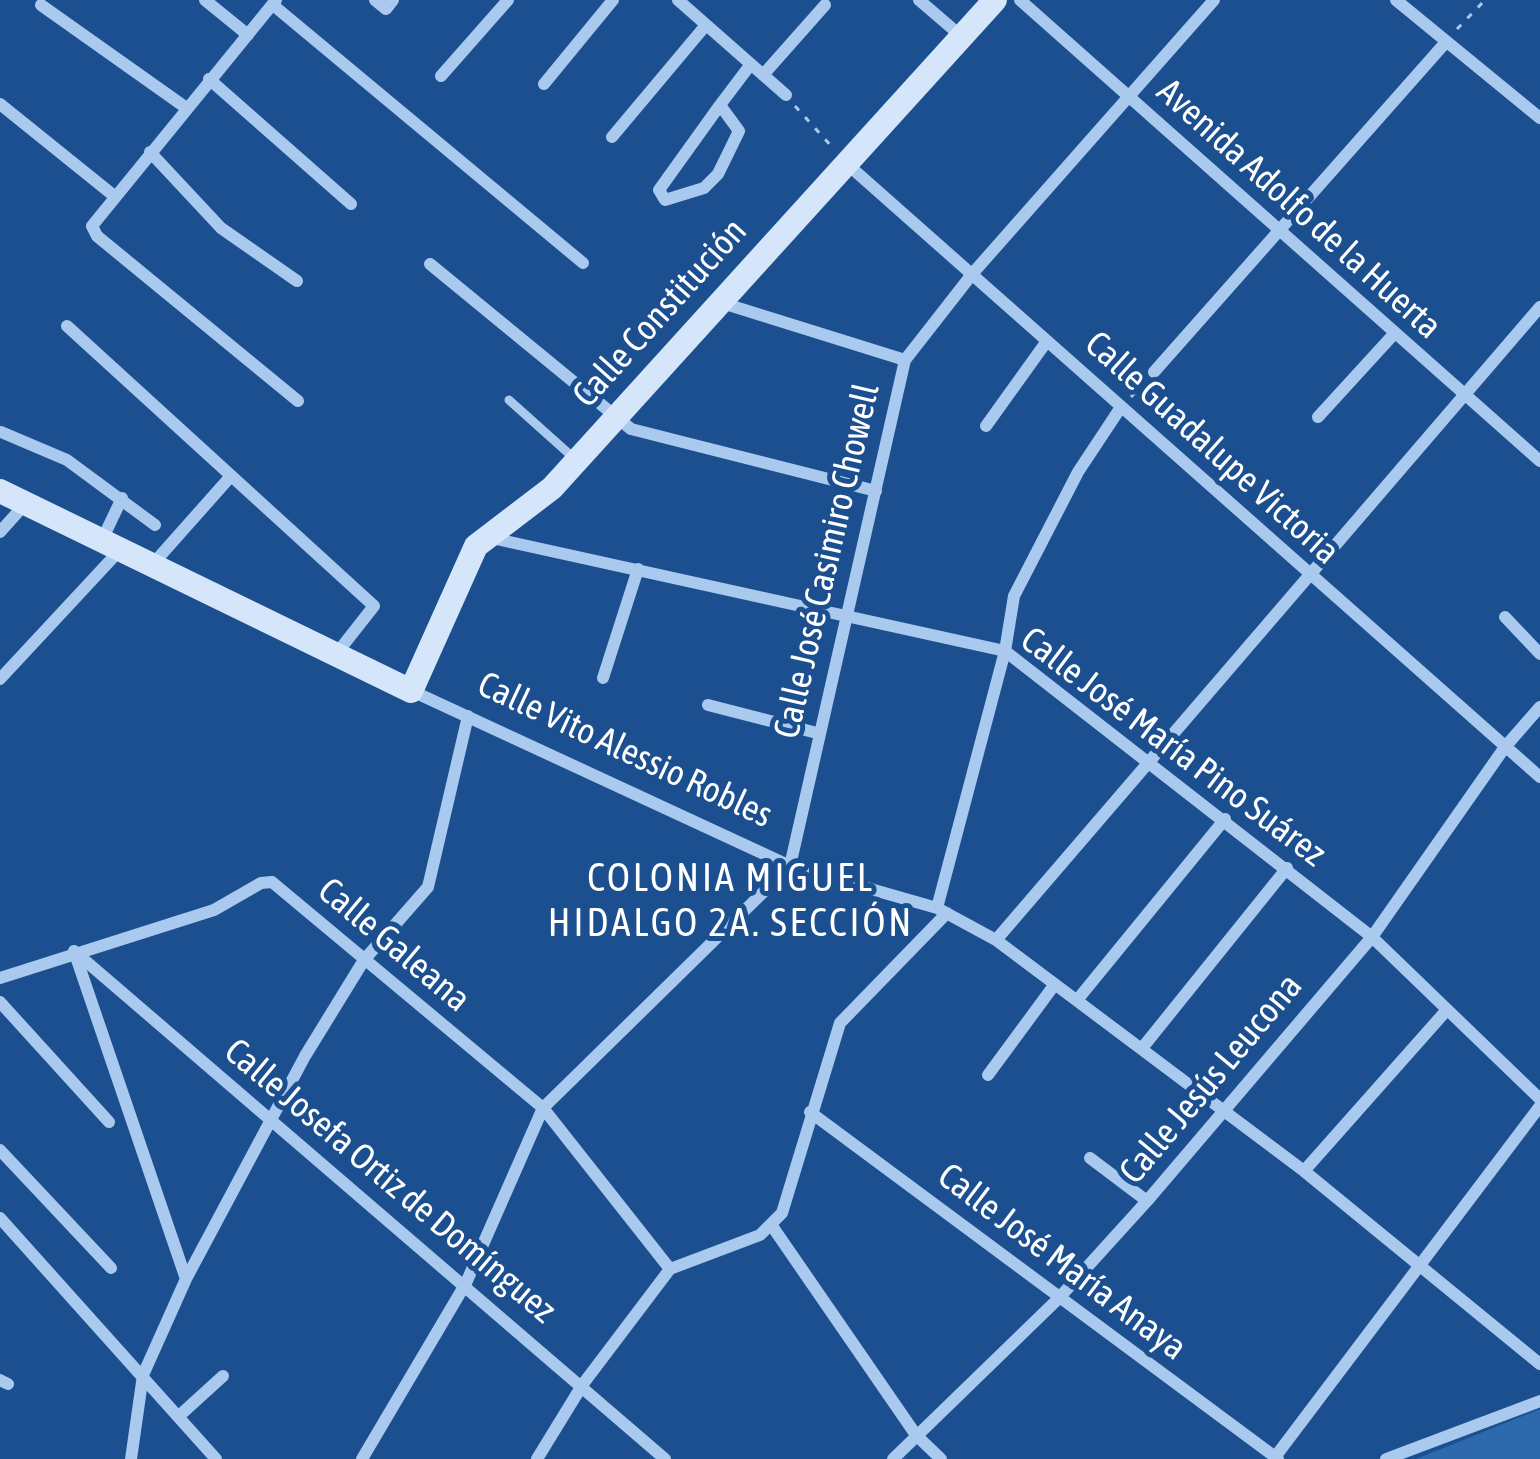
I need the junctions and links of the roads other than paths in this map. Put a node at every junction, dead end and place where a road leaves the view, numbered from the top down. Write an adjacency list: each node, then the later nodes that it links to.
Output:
1 (206, 0): 16 (street)
2 (375, 0): 3 (street)
3 (393, 0)
4 (508, 0): 21 (street)
5 (613, 0): 23 (street)
6 (919, 0): 17 (street)
7 (995, 0): 17 (street, Calle Constitución)
8 (1020, 0): 25 (street, Avenida Adolfo de la Huerta)
9 (1214, 0): 25 (street, Calle José Casimiro Chowell)
10 (1396, 0): 18 (street)
11 (682, 1): 15 (street)
12 (274, 2): 16 (street); 36 (street)
13 (41, 5): 28 (street)
14 (824, 5): 20 (street)
15 (706, 25): 19 (street); 30 (street)
16 (248, 34): 22 (street)
17 (961, 36): 32 (street, Calle Constitución)
18 (1446, 42): 29 (street); 35 (street)
19 (751, 64): 20 (street); 27 (street)
20 (763, 75): 24 (street)
21 (441, 76)
22 (209, 79): 28 (street); 34 (street)
23 (544, 84)
24 (786, 95)
25 (1130, 97): 35 (street, Avenida Adolfo de la Huerta); 38 (street, Calle José Casimiro Chowell)
26 (0, 104): 33 (street)
27 (720, 105): 27 (street)
28 (185, 107): 31 (street)
29 (1540, 118)
30 (612, 137)
31 (150, 152): 33 (street); 39 (street)
32 (845, 163): 38 (street, Calle Guadalupe Victoria); 40 (street, Calle Constitución)
33 (113, 195): 48 (street)
34 (351, 205)
35 (1279, 232): 43 (street, Avenida Adolfo de la Huerta); 46 (street)
36 (583, 263)
37 (430, 264): 51 (street)
38 (973, 273): 44 (street, Calle Guadalupe Victoria); 45 (street, Calle José Casimiro Chowell)
39 (297, 281)
40 (718, 302): 45 (street); 51 (street, Calle Constitución)
41 (1540, 307): 47 (street)
42 (67, 326): 57 (street)
43 (1393, 335): 47 (street, Avenida Adolfo de la Huerta); 52 (street)
44 (1047, 340): 50 (street, Calle Guadalupe Victoria); 53 (street)
45 (905, 359): 59 (street, Calle José Casimiro Chowell)
46 (1154, 372)
47 (1463, 396): 56 (street, Avenida Adolfo de la Huerta); 68 (street)
48 (298, 400)
49 (509, 400): 55 (lane)
50 (1121, 407): 68 (street, Calle Guadalupe Victoria); 71 (street)
51 (615, 417): 55 (street, Calle Constitución); 59 (street)
52 (1318, 417)
53 (986, 426)
54 (1, 432): 60 (street)
55 (577, 460): 64 (street, Calle Constitución)
56 (1540, 460)
57 (231, 476): 66 (street); 72 (street)
58 (0, 491): 61 (street, Calle Vito Alessio Robles)
59 (876, 491): 69 (street, Calle José Casimiro Chowell)
60 (122, 498): 62 (street); 65 (street)
61 (26, 503): 63 (street); 65 (street, Calle Vito Alessio Robles)
62 (155, 526)
63 (0, 532)
64 (485, 537): 67 (street, Calle José María Pino Suárez); 76 (street, Calle Constitución)
65 (111, 545): 66 (street, Calle Vito Alessio Robles); 75 (street)
66 (152, 565): 72 (street, Calle Vito Alessio Robles)
67 (638, 569): 69 (street, Calle José María Pino Suárez); 74 (street)
68 (1309, 576): 81 (street, Calle Guadalupe Victoria); 82 (street)
69 (844, 616): 71 (street, Calle José María Pino Suárez); 80 (street, Calle José Casimiro Chowell)
70 (1504, 617): 73 (street)
71 (1005, 651): 82 (street, Calle José María Pino Suárez); 87 (street)
72 (337, 653): 76 (street, Calle Vito Alessio Robles)
73 (1540, 654)
74 (603, 678)
75 (0, 679)
76 (411, 691): 79 (street, Calle Vito Alessio Robles)
77 (708, 705): 80 (street)
78 (1540, 707): 81 (street, Calle Jesús Leucona)
79 (468, 716): 85 (street, Calle Vito Alessio Robles); 91 (street)
80 (818, 733): 85 (street, Calle José Casimiro Chowell)
81 (1505, 747): 83 (street, Calle Guadalupe Victoria); 88 (street, Calle Jesús Leucona)
82 (1147, 764): 84 (street, Calle José María Pino Suárez); 89 (street)
83 (1540, 777)
84 (1225, 819): 86 (street, Calle José María Pino Suárez); 94 (street)
85 (790, 866): 87 (street, Calle Vito Alessio Robles); 100 (street)
86 (1287, 868): 88 (street, Calle José María Pino Suárez); 97 (street)
87 (942, 910): 89 (street, Calle Vito Alessio Robles); 102 (street)
88 (1372, 937): 96 (street, Calle José María Pino Suárez); 101 (street, Calle Jesús Leucona)
89 (996, 940): 93 (street, Calle Vito Alessio Robles)
90 (74, 951): 91 (street, Calle Galeana); 92 (street, Calle Galeana); 103 (street, Calle Josefa Ortiz de Domínguez); 114 (street)
91 (364, 961): 100 (street, Calle Galeana); 103 (street)
92 (0, 978)
93 (1055, 984): 94 (street, Calle Vito Alessio Robles); 98 (street)
94 (1078, 999): 97 (street, Calle Vito Alessio Robles)
95 (0, 1002): 104 (street)
96 (1445, 1012): 99 (street, Calle José María Pino Suárez); 107 (street)
97 (1143, 1047): 101 (street, Calle Vito Alessio Robles)
98 (988, 1075)
99 (1540, 1103): 111 (street)
100 (543, 1108): 113 (street, Calle Galeana); 115 (street)
101 (1225, 1110): 107 (street, Calle Vito Alessio Robles); 108 (street, Calle Jesús Leucona)
102 (810, 1112): 110 (street); 116 (street, Calle José María Anaya)
103 (270, 1119): 114 (street); 115 (street, Calle Josefa Ortiz de Domínguez)
104 (109, 1122)
105 (0, 1150): 112 (street)
106 (1090, 1159): 108 (street)
107 (1304, 1171): 111 (street, Calle Vito Alessio Robles)
108 (1148, 1201): 116 (street, Calle Jesús Leucona)
109 (0, 1218): 118 (street)
110 (772, 1226): 113 (street); 123 (street)
111 (1419, 1264): 117 (street, Calle Vito Alessio Robles); 124 (street)
112 (111, 1268)
113 (670, 1269): 120 (street)
114 (186, 1279): 118 (street)
115 (466, 1283): 120 (street, Calle Josefa Ortiz de Domínguez); 127 (street)
116 (1059, 1298): 123 (street, Calle Jesús Leucona); 124 (street, Calle José María Anaya)
117 (1540, 1364)
118 (143, 1375): 122 (street); 125 (street)
119 (223, 1376): 122 (street)
120 (583, 1384): 128 (street); 129 (street, Calle Josefa Ortiz de Domínguez)
121 (1540, 1401): 132 (street)
122 (179, 1416): 126 (street)
123 (916, 1435): 130 (street, Calle Jesús Leucona); 131 (street)
124 (1276, 1458)
125 (131, 1459)
126 (216, 1459)
127 (362, 1459)
128 (537, 1459)
129 (664, 1459)
130 (893, 1459)
131 (941, 1459)
132 (1386, 1459)

